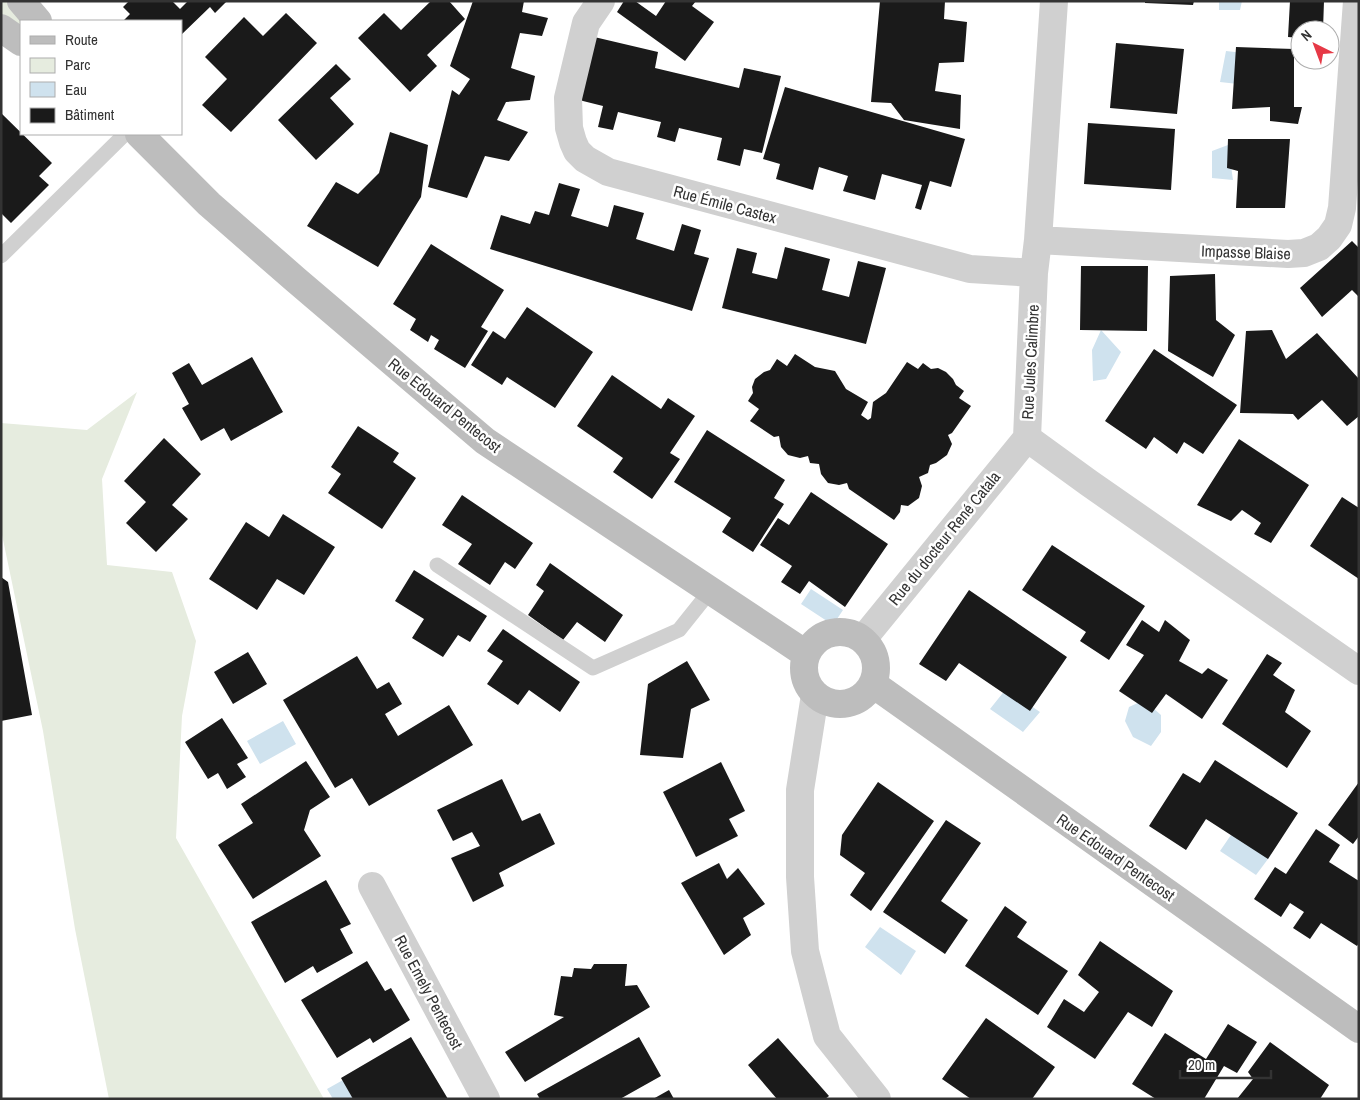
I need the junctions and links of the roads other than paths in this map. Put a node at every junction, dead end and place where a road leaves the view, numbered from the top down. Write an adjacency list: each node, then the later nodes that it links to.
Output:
1 (21, 1): 5 (street)
2 (601, 1): 12 (street, Rue Émile Castex)
3 (1054, 1): 10 (street, Rue Jules Calimbre)
4 (1357, 1): 10 (street, Impasse Blaise)
5 (37, 20)
6 (1, 28): 7 (street)
7 (20, 41)
8 (124, 135): 11 (lane)
9 (140, 135): 15 (street, Rue Edouard Pentecost)
10 (1038, 240): 12 (street, Rue Jules Calimbre)
11 (1, 256)
12 (1034, 273): 13 (street, Rue Jules Calimbre)
13 (1027, 438): 16 (street, Rue du docteur René Catala); 18 (street, Rue Jules Calimbre)
14 (437, 565): 15 (lane)
15 (711, 590): 17 (street, Rue Edouard Pentecost)
16 (863, 639): 17 (street); 19 (street)
17 (806, 654): 20 (street)
18 (1359, 671)
19 (873, 684): 20 (street); 22 (street, Rue Edouard Pentecost)
20 (815, 695): 24 (street)
21 (372, 886): 23 (street, Rue Emely Pentecost)
22 (1359, 1029)
23 (486, 1099)
24 (877, 1099)

